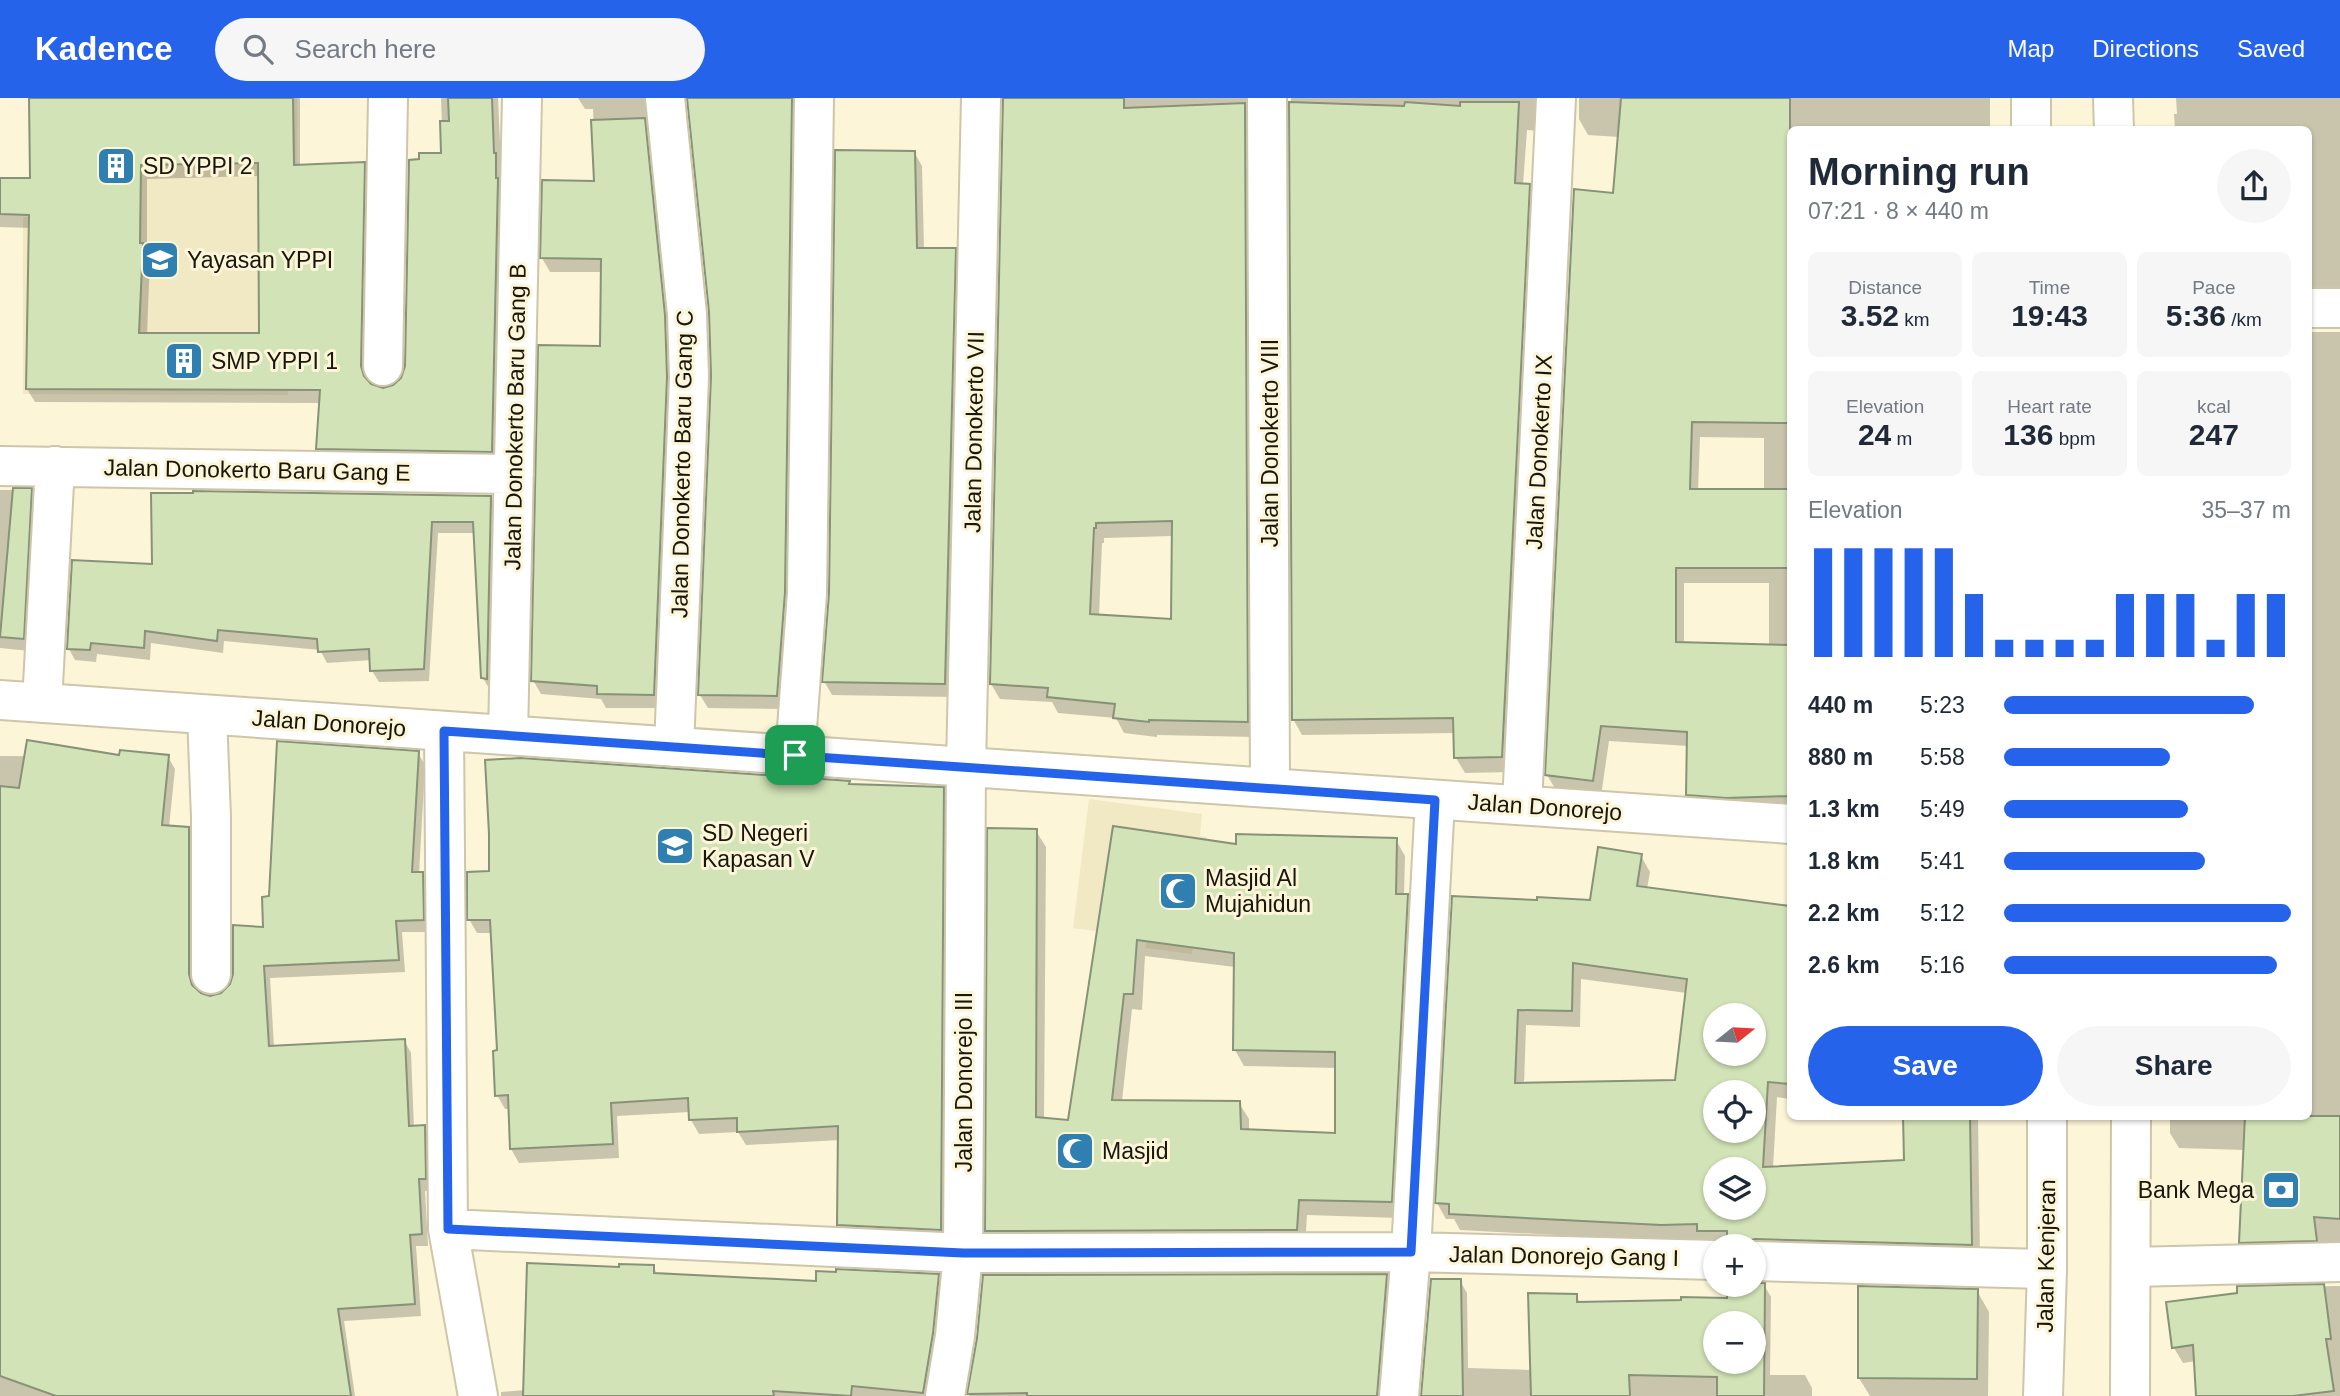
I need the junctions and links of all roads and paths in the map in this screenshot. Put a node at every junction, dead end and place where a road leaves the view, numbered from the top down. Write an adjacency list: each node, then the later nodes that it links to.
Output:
1 (388, 98): 14 (main road)
2 (522, 98): 17 (main road, Jalan Donokerto Baru Gang B)
3 (665, 98): 23 (main road, Jalan Donokerto Baru Gang C)
4 (814, 98): 24 (main road)
5 (981, 98): 25 (main road, Jalan Donokerto VII)
6 (1267, 98): 26 (main road, Jalan Donokerto VIII)
7 (1556, 98): 28 (main road, Jalan Donokerto IX)
8 (2031, 98): 10 (main road)
9 (2113, 98): 11 (main road)
10 (2031, 126)
11 (2114, 126)
12 (2312, 308): 13 (main road)
13 (2340, 308)
14 (383, 366)
15 (0, 466): 16 (main road, Jalan Donokerto Baru Gang E)
16 (54, 466): 17 (main road, Jalan Donokerto Baru Gang E); 19 (main road)
17 (514, 474): 22 (main road, Jalan Donokerto Baru Gang B)
18 (0, 700): 19 (main road, Jalan Donorejo)
19 (43, 703): 20 (main road, Jalan Donorejo)
20 (207, 715): 21 (main road, Jalan Donorejo); 30 (main road)
21 (444, 731): 22 (main road, Jalan Donorejo); 33 (main road)
22 (508, 735): 23 (main road, Jalan Donorejo)
23 (674, 747): 24 (main road, Jalan Donorejo)
24 (795, 755): 25 (main road, Jalan Donorejo)
25 (966, 766): 26 (main road, Jalan Donorejo); 35 (main road, Jalan Donorejo III)
26 (1270, 788): 27 (main road, Jalan Donorejo)
27 (1435, 800): 28 (main road, Jalan Donorejo); 34 (main road)
28 (1522, 805): 29 (main road, Jalan Donorejo)
29 (1787, 824)
30 (211, 974)
31 (2047, 1120): 40 (main road, Jalan Kenjeran)
32 (2131, 1120): 39 (main road)
33 (448, 1229): 35 (main road, Jalan Donorejo Gang I); 41 (main road)
34 (1411, 1252): 35 (main road, Jalan Donorejo Gang I); 36 (main road, Jalan Donorejo Gang I); 43 (main road)
35 (963, 1253): 42 (main road, Jalan Donorejo III)
36 (1703, 1260)
37 (1766, 1261): 40 (main road)
38 (2340, 1262): 39 (main road)
39 (2131, 1267): 45 (main road)
40 (2047, 1269): 44 (main road, Jalan Kenjeran)
41 (478, 1396)
42 (945, 1396)
43 (1399, 1396)
44 (2043, 1396)
45 (2130, 1396)

